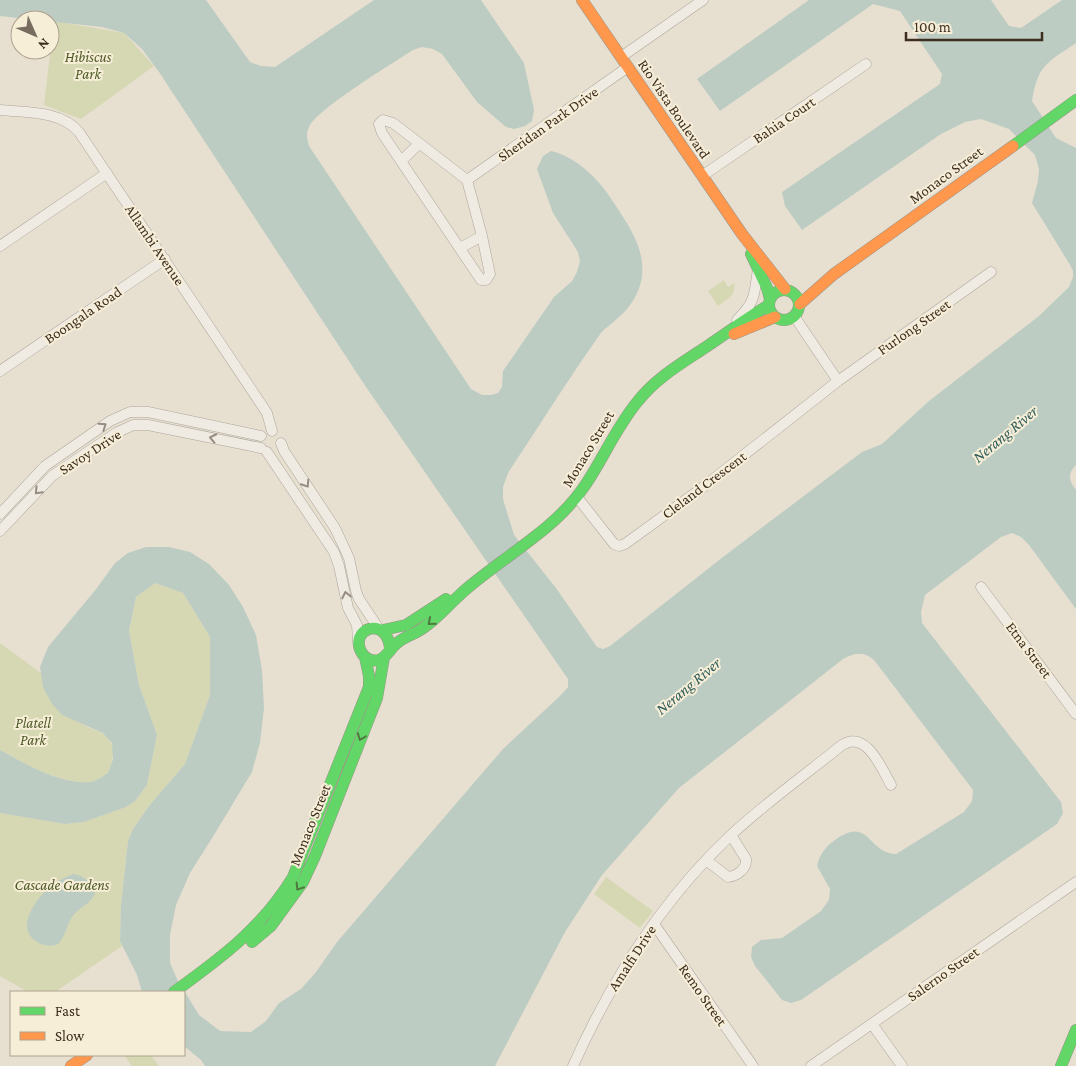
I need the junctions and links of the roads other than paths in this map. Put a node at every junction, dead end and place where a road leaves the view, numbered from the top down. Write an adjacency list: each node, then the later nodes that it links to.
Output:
1 (582, 0): 3 (street, Rio Vista Boulevard)
2 (703, 0): 3 (street)
3 (621, 57): 5 (street, Rio Vista Boulevard)
4 (866, 64): 11 (street, Bahia Court)
5 (628, 67): 11 (street, Rio Vista Boulevard); 12 (street, Sheridan Park Drive)
6 (1076, 100): 20 (street, Monaco Street)
7 (0, 110): 10 (street, Allambi Avenue)
8 (419, 144): 9 (street); 9 (street); 12 (street)
9 (401, 161): 16 (street)
10 (107, 173): 15 (street); 17 (street, Allambi Avenue)
11 (702, 176): 13 (street, Rio Vista Boulevard)
12 (468, 180): 14 (street)
13 (742, 234): 18 (street, Rio Vista Boulevard); 20 (street, Rio Vista Boulevard)
14 (482, 236): 16 (street); 16 (street)
15 (0, 246)
16 (460, 248)
17 (165, 260): 26 (street, Boongala Road); 28 (street, Allambi Avenue)
18 (758, 269): 21 (street, Rio Vista Boulevard); 24 (street)
19 (991, 272): 27 (street, Furlong Street)
20 (793, 296): 21 (street); 22 (street)
21 (769, 302): 23 (street); 24 (street, Monaco Street)
22 (794, 316): 23 (street); 27 (street)
23 (775, 317): 25 (street, Monaco Street)
24 (734, 326): 25 (street, Monaco Street)
25 (710, 344): 34 (street, Monaco Street)
26 (0, 371)
27 (838, 381): 35 (street, Cleland Crescent)
28 (272, 431): 30 (street); 32 (street)
29 (238, 432): 30 (street, Savoy Drive); 31 (street); 36 (street, Savoy Drive, one-way to 29)
30 (262, 436): 33 (street)
31 (235, 443): 33 (street, Savoy Drive); 38 (street, Savoy Drive, one-way to 38)
32 (281, 443): 33 (street); 41 (street, one-way to 41)
33 (264, 450): 42 (street, one-way to 33)
34 (577, 497): 35 (street, Cleland Crescent); 37 (street, Monaco Street)
35 (588, 512): 37 (street)
36 (0, 514)
37 (557, 518): 40 (street, Monaco Street)
38 (0, 531)
39 (981, 586): 46 (street, Etna Street)
40 (466, 588): 41 (street, Monaco Street); 43 (street, Monaco Street, one-way to 43)
41 (381, 629): 42 (street); 43 (street)
42 (359, 642): 44 (street)
43 (387, 653): 44 (street); 45 (street, Monaco Street)
44 (365, 657): 45 (street, Monaco Street)
45 (365, 712): 52 (street, Monaco Street)
46 (1076, 714)
47 (891, 784): 48 (street, Amalfi Drive)
48 (730, 835): 49 (street, Amalfi Drive); 49 (street)
49 (706, 860): 51 (street, Amalfi Drive)
50 (1076, 882): 53 (street, Salerno Street)
51 (654, 924): 57 (street, Amalfi Drive); 58 (street, Remo Street)
52 (175, 991)
53 (872, 1024): 59 (street, Salerno Street); 60 (street)
54 (1076, 1030): 61 (street)
55 (86, 1056): 56 (street)
56 (71, 1066)
57 (573, 1066)
58 (753, 1066)
59 (811, 1066)
60 (902, 1066)
61 (1061, 1066)

